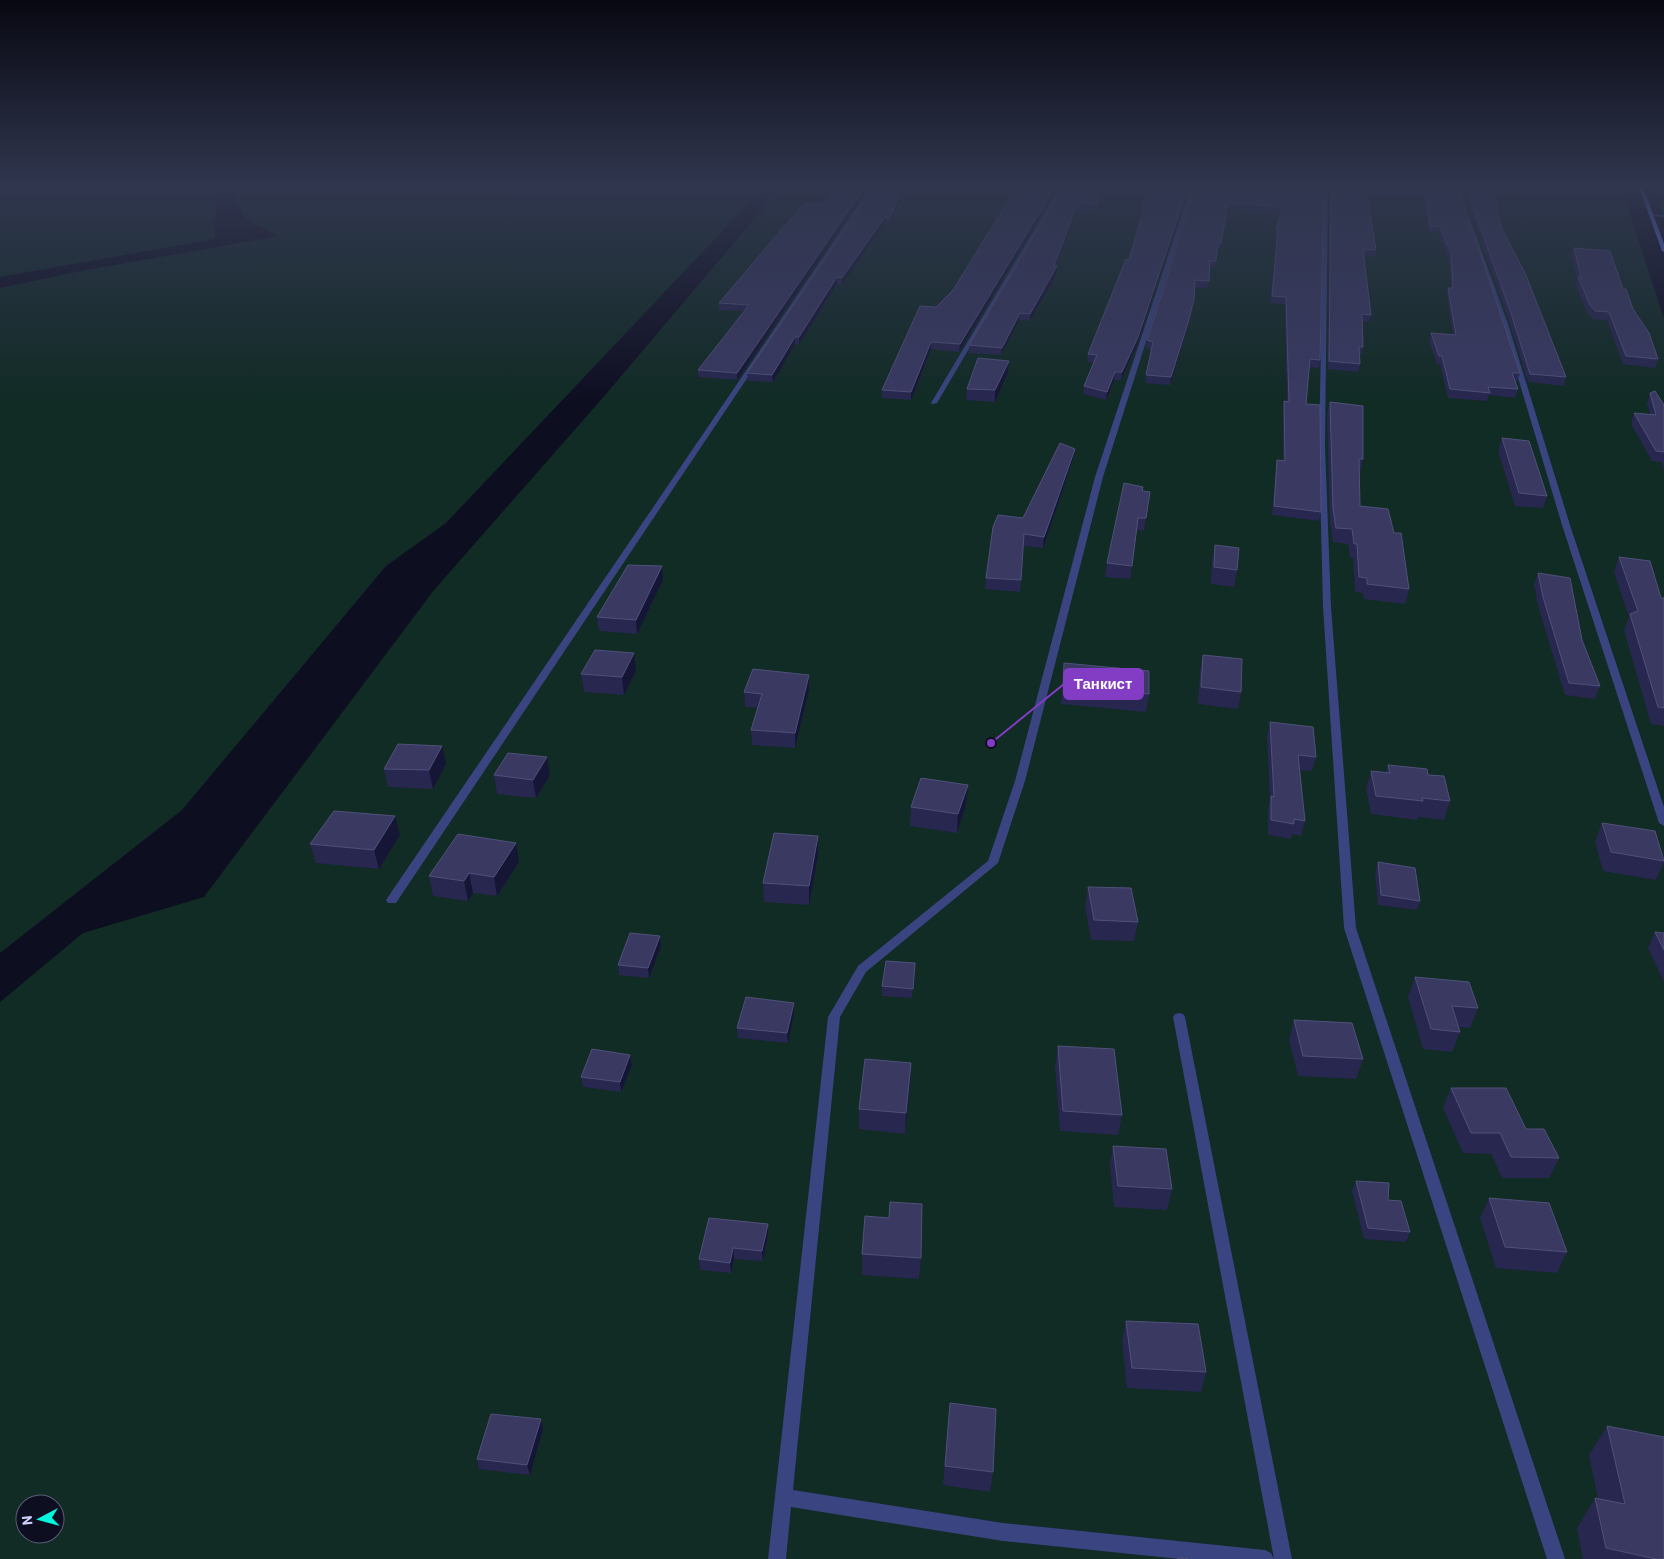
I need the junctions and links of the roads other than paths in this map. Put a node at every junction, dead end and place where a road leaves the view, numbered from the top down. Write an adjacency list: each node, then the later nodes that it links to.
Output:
1 (826, 257): 8 (lane)
2 (1021, 257): 6 (lane)
3 (1170, 257): 10 (lane)
4 (1325, 257): 14 (lane)
5 (1481, 257): 7 (lane)
6 (934, 403)
7 (1664, 823)
8 (392, 900)
9 (1179, 1018): 13 (lane)
10 (784, 1497): 11 (lane); 12 (lane)
11 (777, 1559)
12 (1265, 1559)
13 (1283, 1559)
14 (1556, 1559)

